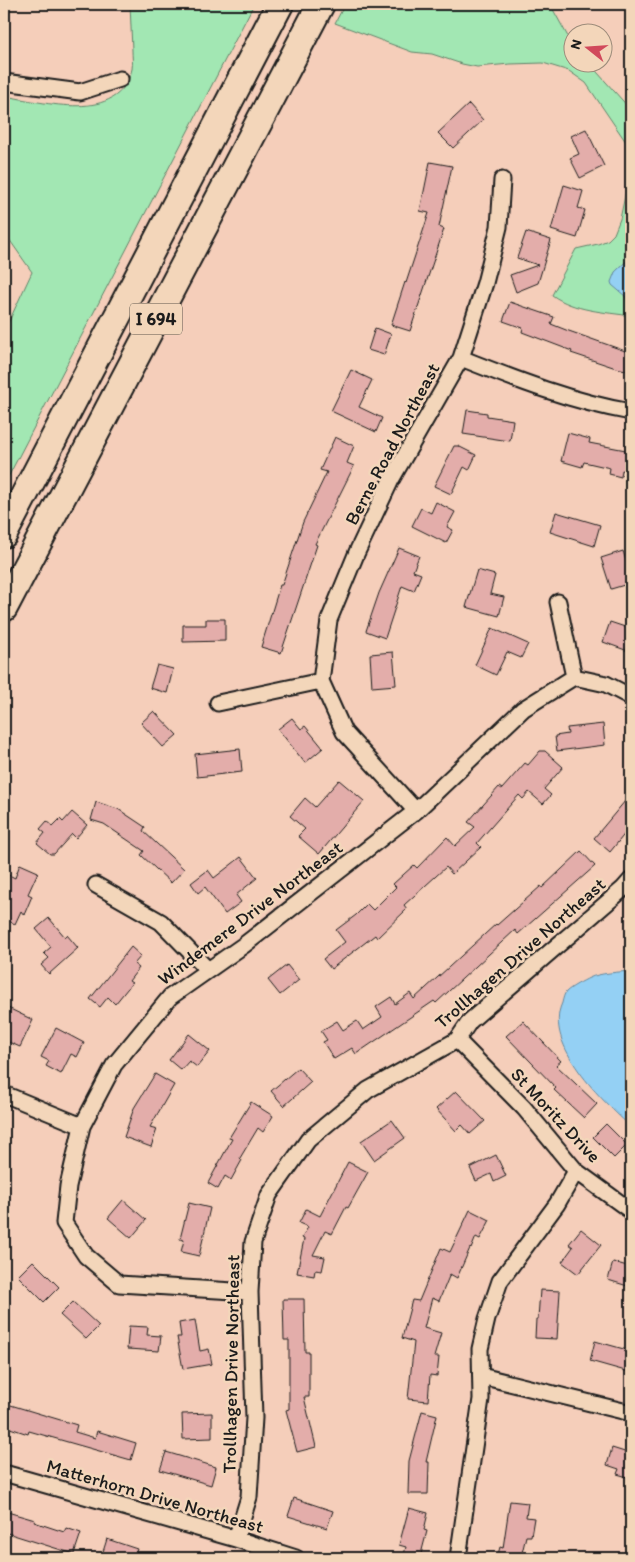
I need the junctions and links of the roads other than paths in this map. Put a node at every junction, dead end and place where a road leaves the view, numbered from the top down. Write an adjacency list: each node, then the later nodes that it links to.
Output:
1 (280, 4): 8 (highway, I 694)
2 (322, 4): 10 (highway, I 694)
3 (120, 79): 4 (street)
4 (4, 82)
5 (502, 180): 6 (street, Berne Road Northeast)
6 (461, 358): 7 (street); 12 (street, Berne Road Northeast)
7 (631, 412)
8 (4, 534)
9 (558, 602): 11 (street)
10 (4, 608)
11 (574, 677): 13 (street); 15 (street, Windemere Drive Northeast)
12 (321, 681): 14 (street); 15 (street)
13 (631, 697)
14 (218, 703)
15 (416, 811): 18 (street, Windemere Drive Northeast)
16 (631, 880): 19 (street, Trollhagen Drive Northeast)
17 (96, 885): 18 (street)
18 (208, 970): 21 (street, Windemere Drive Northeast)
19 (456, 1040): 22 (street, St Moritz Drive); 24 (street, Trollhagen Drive Northeast)
20 (4, 1094): 21 (street)
21 (82, 1126): 24 (street, Windemere Drive Northeast)
22 (576, 1171): 23 (street, St Moritz Drive); 25 (street)
23 (631, 1211)
24 (250, 1292): 28 (street, Trollhagen Drive Northeast)
25 (481, 1376): 26 (street); 30 (street)
26 (631, 1414)
27 (4, 1473): 28 (street, Matterhorn Drive Northeast)
28 (236, 1539): 29 (street, Matterhorn Drive Northeast)
29 (296, 1558)
30 (458, 1558)

